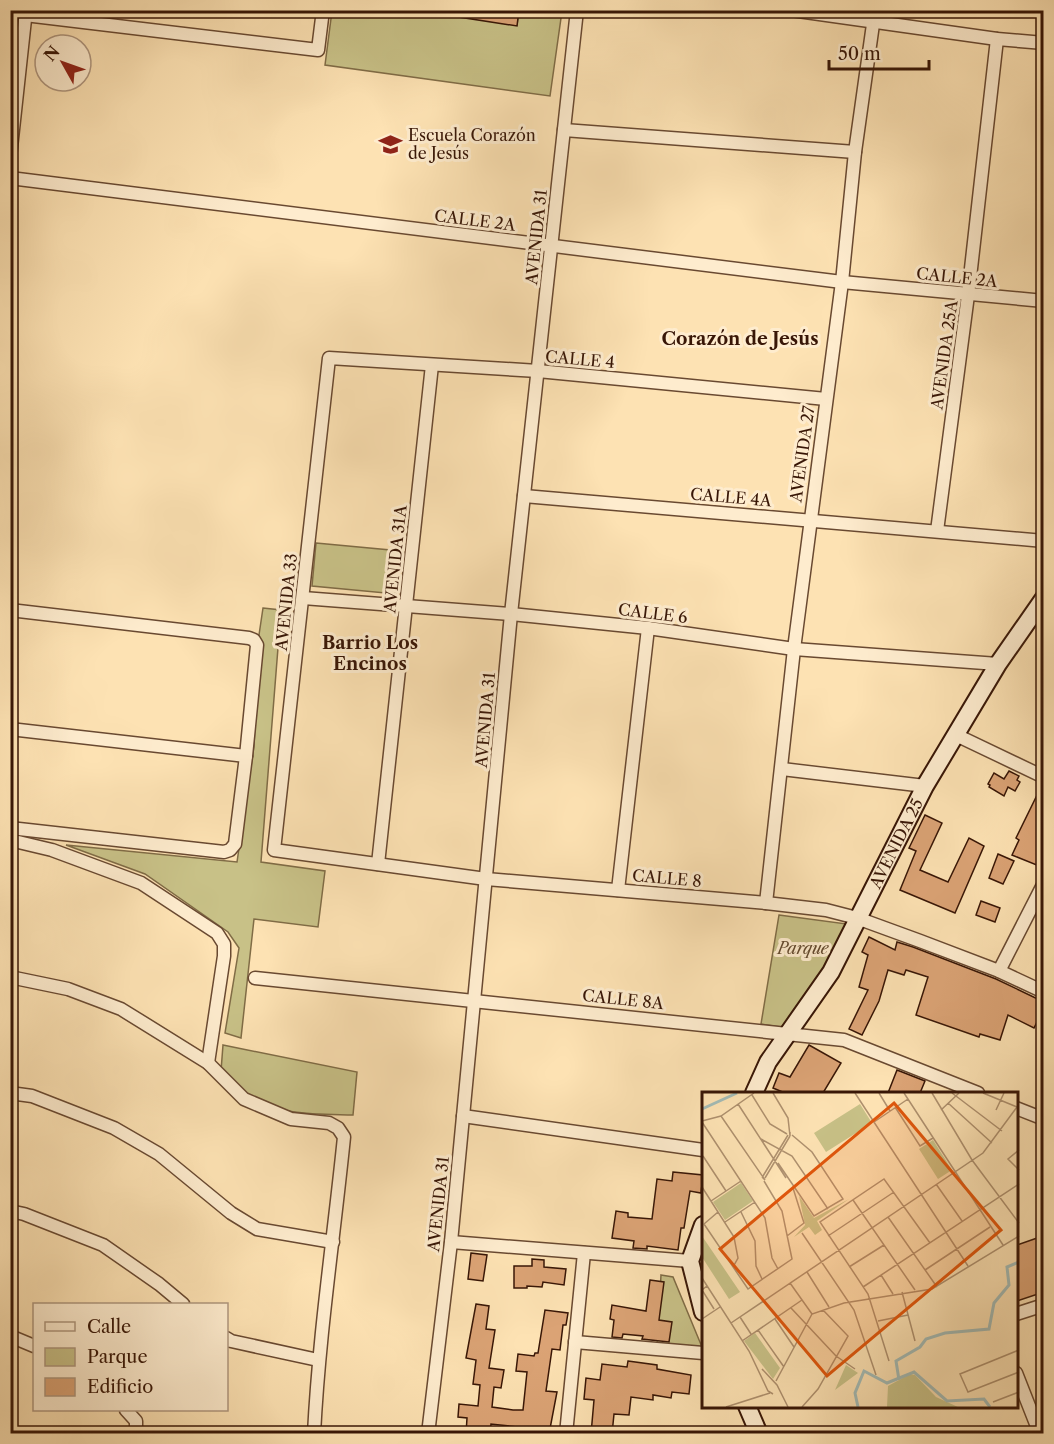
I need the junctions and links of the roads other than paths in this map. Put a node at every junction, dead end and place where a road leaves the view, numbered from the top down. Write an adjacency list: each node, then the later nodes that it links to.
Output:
1 (323, 10): 4 (street)
2 (577, 10): 9 (street, AVENIDA 31)
3 (791, 10): 5 (street)
4 (25, 13): 8 (street)
5 (874, 16): 6 (street); 10 (street, AVENIDA 27)
6 (997, 39): 7 (street); 15 (street, AVENIDA 25A)
7 (1044, 43)
8 (17, 49): 11 (street)
9 (564, 130): 10 (street); 13 (street, AVENIDA 31)
10 (855, 153): 14 (street, AVENIDA 27)
11 (10, 157)
12 (10, 178): 13 (street, CALLE 2A)
13 (551, 246): 14 (street, CALLE 2A); 19 (street, AVENIDA 31)
14 (842, 282): 15 (street, CALLE 2A); 20 (street, AVENIDA 27)
15 (968, 295): 16 (street, CALLE 2A); 23 (street, AVENIDA 25A)
16 (1044, 301)
17 (329, 358): 18 (street, CALLE 4); 25 (street, AVENIDA 33)
18 (432, 365): 19 (street, CALLE 4); 27 (street, AVENIDA 31A)
19 (538, 371): 20 (street, CALLE 4); 21 (street, AVENIDA 31)
20 (826, 399): 22 (street, AVENIDA 27)
21 (524, 496): 22 (street, CALLE 4A); 29 (street, AVENIDA 31)
22 (809, 520): 23 (street, CALLE 4A); 31 (street, AVENIDA 27)
23 (937, 531): 24 (street, CALLE 4A)
24 (1044, 541)
25 (303, 598): 27 (street, CALLE 6); 41 (street, AVENIDA 33)
26 (1044, 598): 32 (street, AVENIDA 25)
27 (406, 606): 29 (street, CALLE 6); 42 (street, AVENIDA 31A)
28 (10, 610): 35 (street)
29 (511, 614): 30 (street, CALLE 6); 43 (street, AVENIDA 31)
30 (648, 628): 31 (street, CALLE 6); 45 (street)
31 (794, 649): 32 (street, CALLE 6); 36 (street, AVENIDA 27)
32 (998, 664): 34 (street, AVENIDA 25)
33 (10, 729): 35 (street)
34 (956, 735): 37 (street); 38 (street, AVENIDA 25)
35 (246, 756): 39 (street)
36 (782, 769): 38 (street); 46 (street, AVENIDA 27)
37 (1044, 777)
38 (926, 786): 47 (street, AVENIDA 25)
39 (10, 828)
40 (10, 840): 54 (street)
41 (274, 850): 42 (street, CALLE 8)
42 (378, 864): 43 (street, CALLE 8)
43 (486, 879): 45 (street, CALLE 8); 52 (street, AVENIDA 31)
44 (1044, 883): 48 (street)
45 (618, 890): 46 (street, CALLE 8)
46 (766, 903): 47 (street, CALLE 8)
47 (857, 918): 48 (street, CALLE 8); 53 (street, AVENIDA 25)
48 (999, 971): 51 (street, CALLE 8)
49 (10, 977): 54 (street)
50 (255, 978): 52 (street, CALLE 8A)
51 (1044, 992)
52 (474, 1000): 53 (street, CALLE 8A); 59 (street, AVENIDA 31)
53 (788, 1033): 55 (street, AVENIDA 25); 56 (street, CALLE 8A)
54 (208, 1063): 64 (street)
55 (754, 1092)
56 (975, 1092)
57 (10, 1093): 64 (street)
58 (1018, 1108): 60 (street)
59 (463, 1116): 61 (street); 65 (street, AVENIDA 31)
60 (1044, 1119)
61 (702, 1150)
62 (10, 1211): 68 (street)
63 (702, 1228): 67 (street)
64 (333, 1242): 77 (street)
65 (451, 1242): 66 (street); 83 (street, AVENIDA 31)
66 (584, 1252): 67 (street); 74 (street)
67 (690, 1261): 70 (street)
68 (181, 1303)
69 (1044, 1305): 71 (street)
70 (702, 1310)
71 (1018, 1314)
72 (10, 1336): 75 (street)
73 (228, 1339): 77 (street)
74 (575, 1342): 76 (street); 84 (street)
75 (33, 1346)
76 (702, 1353)
77 (318, 1360): 82 (street)
78 (1018, 1376): 86 (street)
79 (747, 1408): 85 (street)
80 (127, 1411): 81 (street)
81 (136, 1434)
82 (314, 1434)
83 (428, 1434)
84 (566, 1434)
85 (759, 1434)
86 (1040, 1434)

